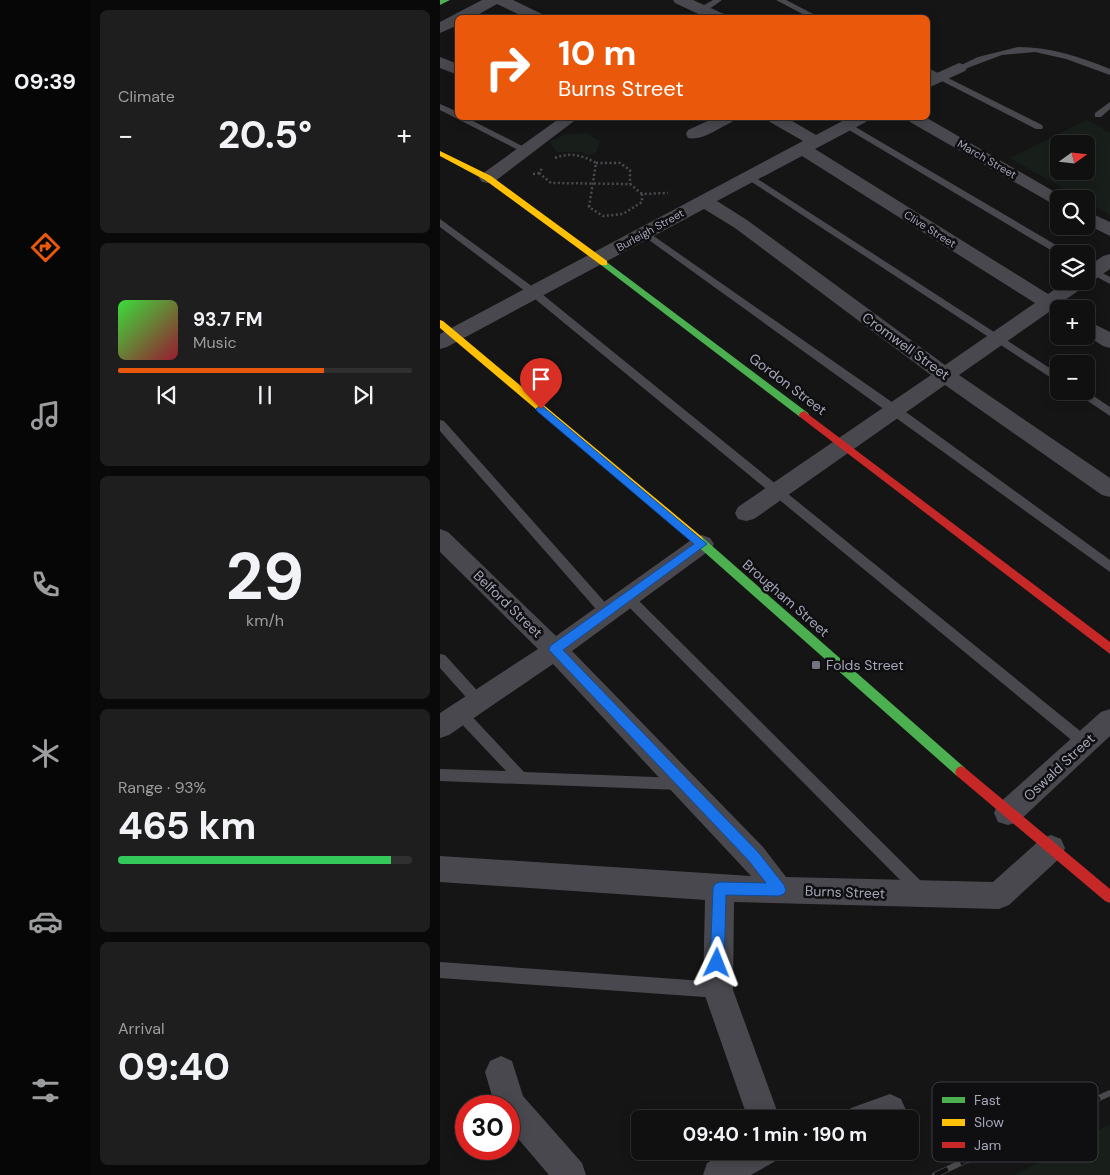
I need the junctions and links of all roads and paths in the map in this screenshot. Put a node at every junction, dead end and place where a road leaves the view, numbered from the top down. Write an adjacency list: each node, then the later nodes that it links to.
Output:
1 (446, 0): 6 (street)
2 (493, 0): 8 (street)
3 (501, 0): 9 (street)
4 (680, 0): 7 (street)
5 (780, 0): 10 (lane)
6 (440, 3)
7 (713, 12)
8 (465, 15)
9 (533, 15)
10 (811, 15)
11 (455, 20): 12 (street)
12 (440, 28)
13 (440, 62): 15 (street)
14 (959, 68): 16 (lane); 17 (street)
15 (455, 69)
16 (1110, 72)
17 (932, 77): 28 (lane)
18 (1110, 105): 21 (lane)
19 (440, 107): 20 (lane)
20 (455, 114)
21 (1098, 115)
22 (465, 120): 31 (lane)
23 (563, 120): 31 (street)
24 (722, 120): 29 (street)
25 (778, 120): 30 (street, Clive Street)
26 (919, 120): 42 (street, March Street)
27 (853, 121): 30 (street, Burleigh Street); 48 (lane)
28 (1039, 127)
29 (694, 134)
30 (808, 145): 37 (street, Burleigh Street); 55 (street, Clive Street)
31 (525, 150): 38 (street)
32 (440, 153): 38 (street, Gordon Street)
33 (553, 159): 35 (path)
34 (545, 163): 36 (path)
35 (596, 163): 39 (path); 40 (path)
36 (539, 173): 38 (path); 39 (path)
37 (750, 176): 43 (street, Burleigh Street); 59 (lane)
38 (488, 178): 49 (street, Gordon Street)
39 (592, 184): 40 (path); 41 (path)
40 (630, 184): 41 (path)
41 (642, 194): 43 (path)
42 (1050, 195)
43 (704, 201): 47 (street, Burleigh Street); 62 (street, Cromwell Street)
44 (1095, 221): 46 (street)
45 (440, 222): 53 (lane)
46 (1110, 230)
47 (645, 233): 49 (street, Burleigh Street); 64 (lane)
48 (1051, 245)
49 (598, 259): 53 (street, Burleigh Street); 67 (street, Gordon Street)
50 (1110, 260): 51 (street)
51 (1095, 272)
52 (1073, 290): 54 (street)
53 (533, 292): 58 (street, Burleigh Street); 69 (lane)
54 (1061, 300)
55 (1050, 303)
56 (1050, 308): 59 (street)
57 (1095, 332): 60 (street)
58 (444, 333): 72 (street, Brougham Street)
59 (997, 339): 61 (lane); 62 (street)
60 (1110, 341)
61 (1050, 373)
62 (945, 375): 64 (street); 68 (street, Cromwell Street)
63 (1092, 400): 65 (lane)
64 (895, 410): 67 (street); 73 (lane)
65 (1110, 412)
66 (440, 424): 75 (lane)
67 (845, 446): 69 (street); 76 (street, Gordon Street)
68 (1110, 489)
69 (777, 492): 70 (street); 82 (lane)
70 (746, 513)
71 (440, 538): 77 (street, Belford Street)
72 (702, 544): 74 (street); 86 (street, Brougham Street)
73 (1110, 567)
74 (627, 597): 75 (street); 91 (lane)
75 (606, 612): 77 (street)
76 (1110, 649)
77 (554, 650): 79 (street); 85 (street, Belford Street)
78 (440, 659): 79 (lane)
79 (469, 707): 81 (street); 84 (lane)
80 (1110, 720): 82 (street, Oswald Street)
81 (440, 727)
82 (1085, 743): 86 (street, Oswald Street)
83 (440, 775): 84 (lane)
84 (522, 779): 85 (lane)
85 (683, 784): 90 (street, Belford Street)
86 (1008, 813): 87 (street, Brougham Street)
87 (1051, 848): 91 (street, Burns Street); 92 (street, Brougham Street)
88 (440, 868): 89 (street, Burns Street)
89 (720, 888): 90 (street, Burns Street); 94 (street)
90 (779, 890): 91 (street, Burns Street)
91 (924, 894)
92 (1110, 897)
93 (440, 970): 94 (lane)
94 (718, 990): 96 (street)
95 (501, 1072): 98 (street)
96 (761, 1110)
97 (746, 1160): 99 (street)
98 (570, 1175)
99 (719, 1175)

